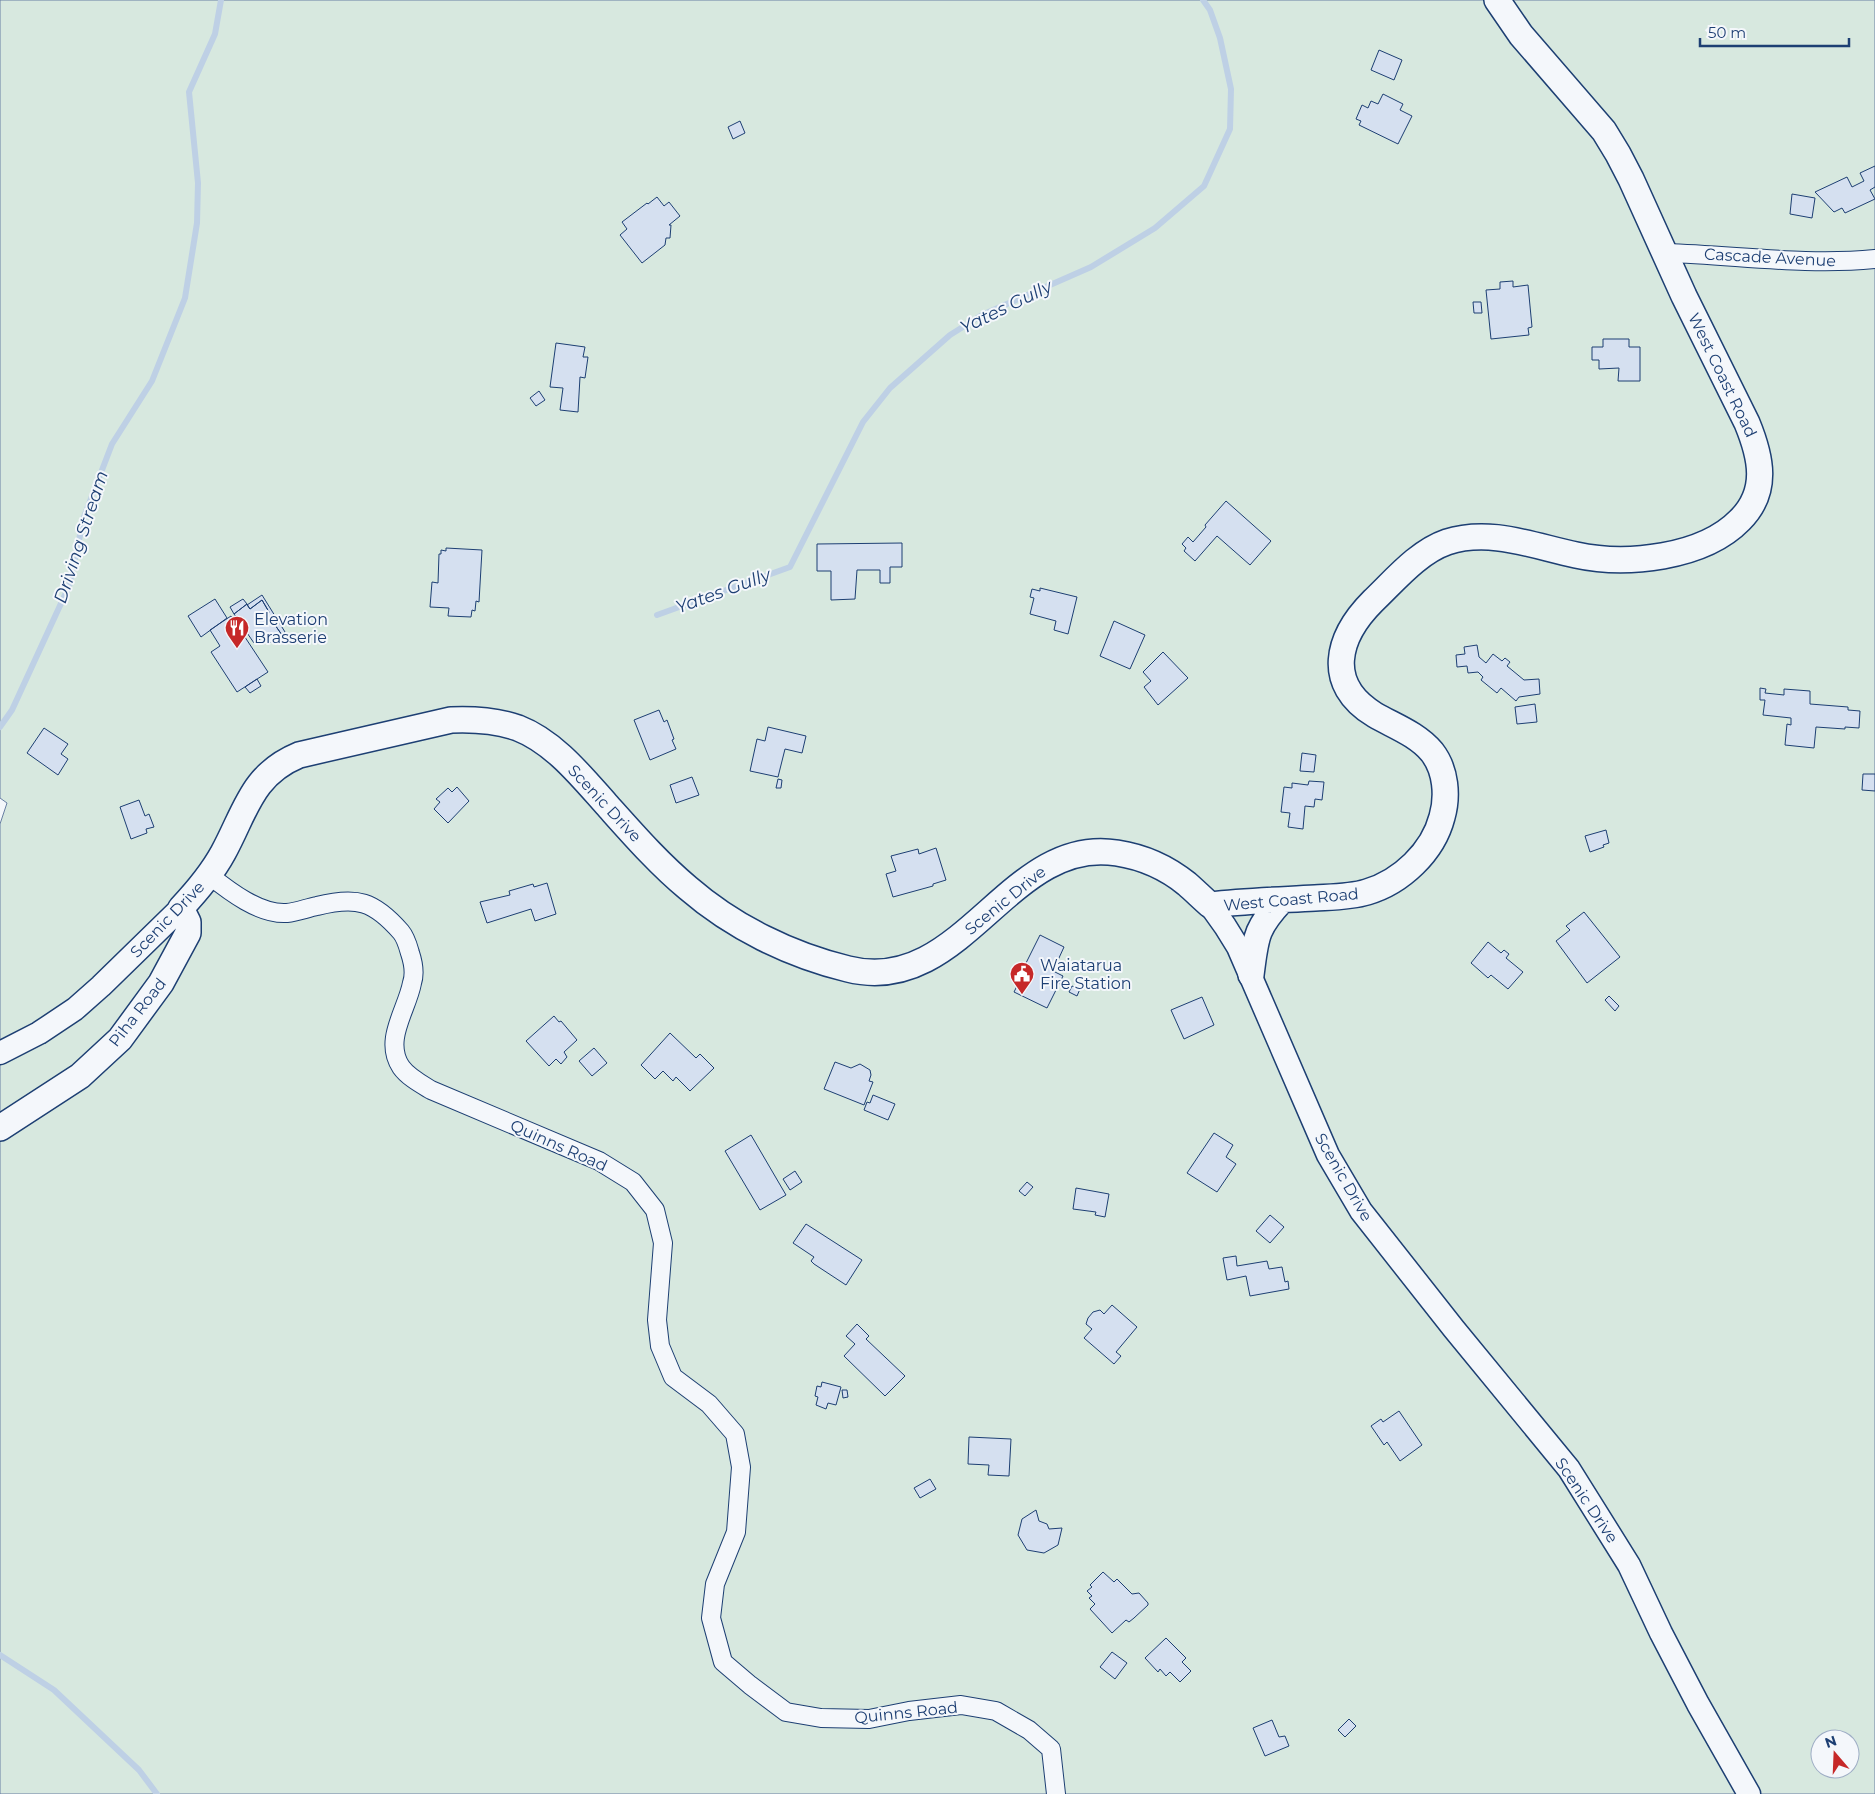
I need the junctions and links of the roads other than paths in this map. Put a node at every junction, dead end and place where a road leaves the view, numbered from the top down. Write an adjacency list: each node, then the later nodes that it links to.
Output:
1 (1497, 0): 2 (main road, West Coast Road)
2 (1666, 253): 3 (street, Cascade Avenue); 5 (main road, West Coast Road)
3 (1875, 259)
4 (210, 875): 6 (main road, Scenic Drive); 7 (main road, Scenic Drive); 11 (street, Quinns Road)
5 (1282, 900): 6 (main road, West Coast Road); 8 (main road)
6 (1210, 906): 8 (street, Scenic Drive)
7 (181, 908): 9 (street, Scenic Drive); 10 (main road, Piha Road)
8 (1251, 975): 12 (street, Scenic Drive)
9 (0, 1053)
10 (0, 1128)
11 (1056, 1794)
12 (1749, 1794)

